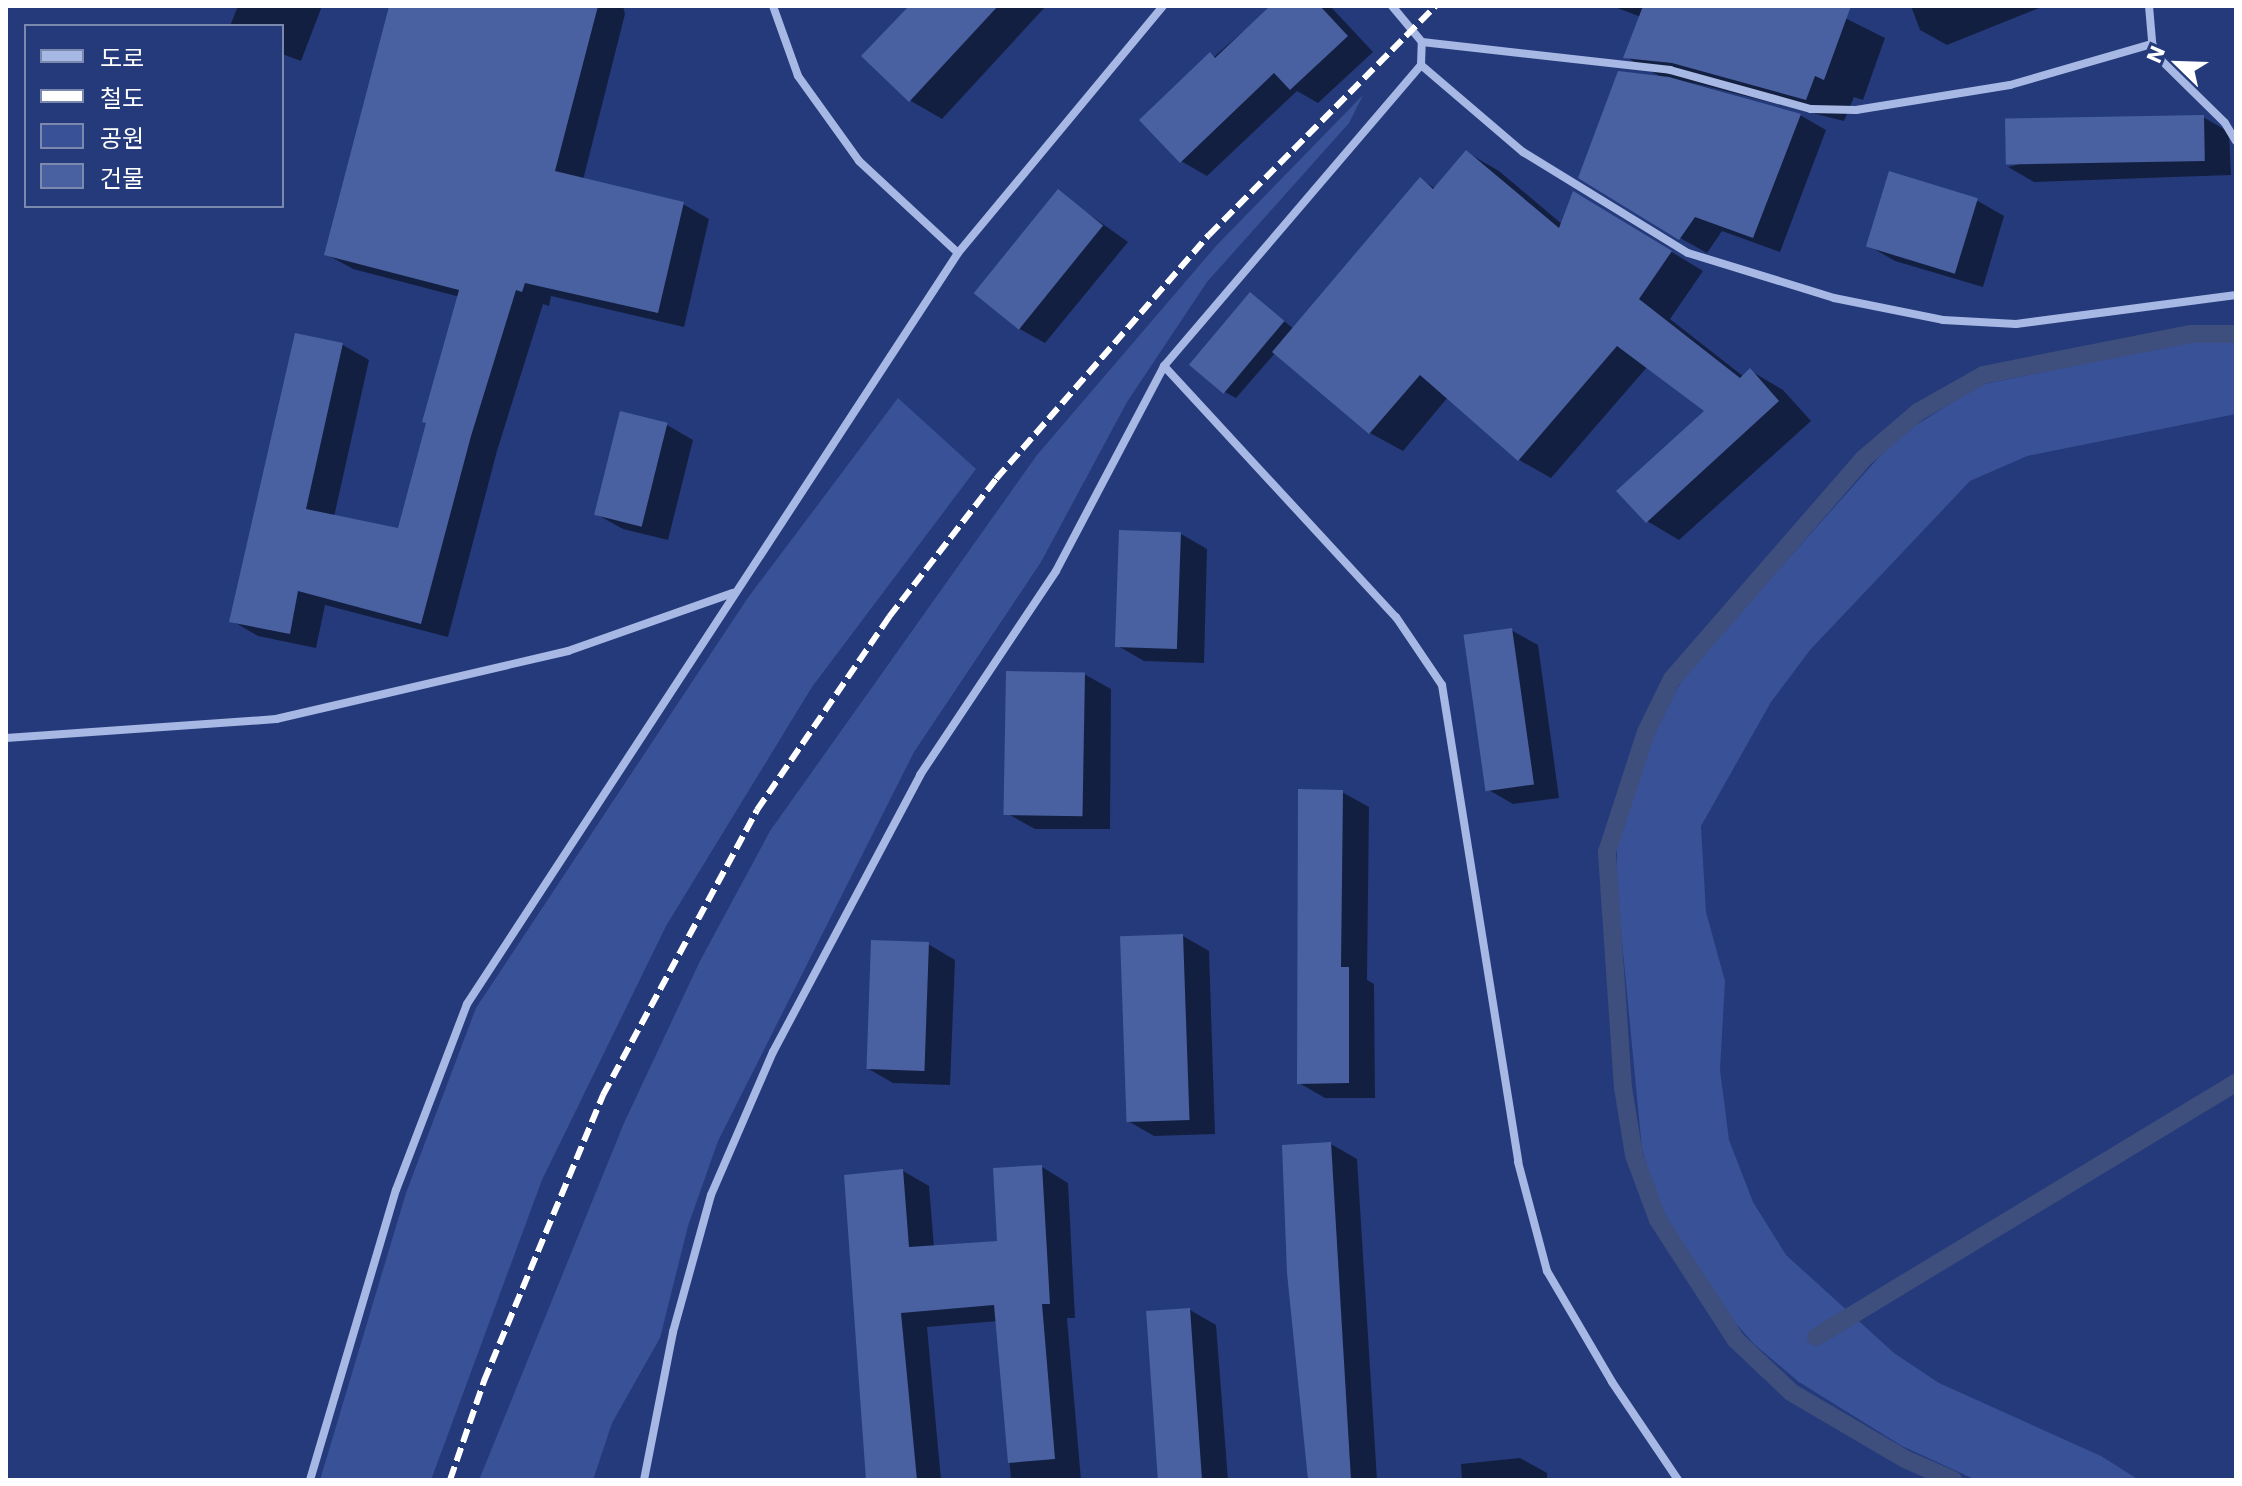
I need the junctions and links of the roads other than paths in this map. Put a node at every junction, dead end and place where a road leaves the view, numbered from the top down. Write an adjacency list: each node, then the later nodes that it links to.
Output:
1 (773, 6): 9 (street)
2 (1163, 6): 9 (street)
3 (1392, 6): 5 (street)
4 (2149, 6): 6 (street)
5 (1422, 42): 6 (street); 7 (street)
6 (2152, 44): 8 (street)
7 (1421, 65): 10 (street); 11 (street)
8 (2236, 141)
9 (958, 253): 12 (street)
10 (2236, 295)
11 (1164, 366): 15 (street); 16 (street)
12 (733, 593): 13 (street); 14 (street)
13 (6, 738)
14 (310, 1480)
15 (644, 1480)
16 (1678, 1480)

